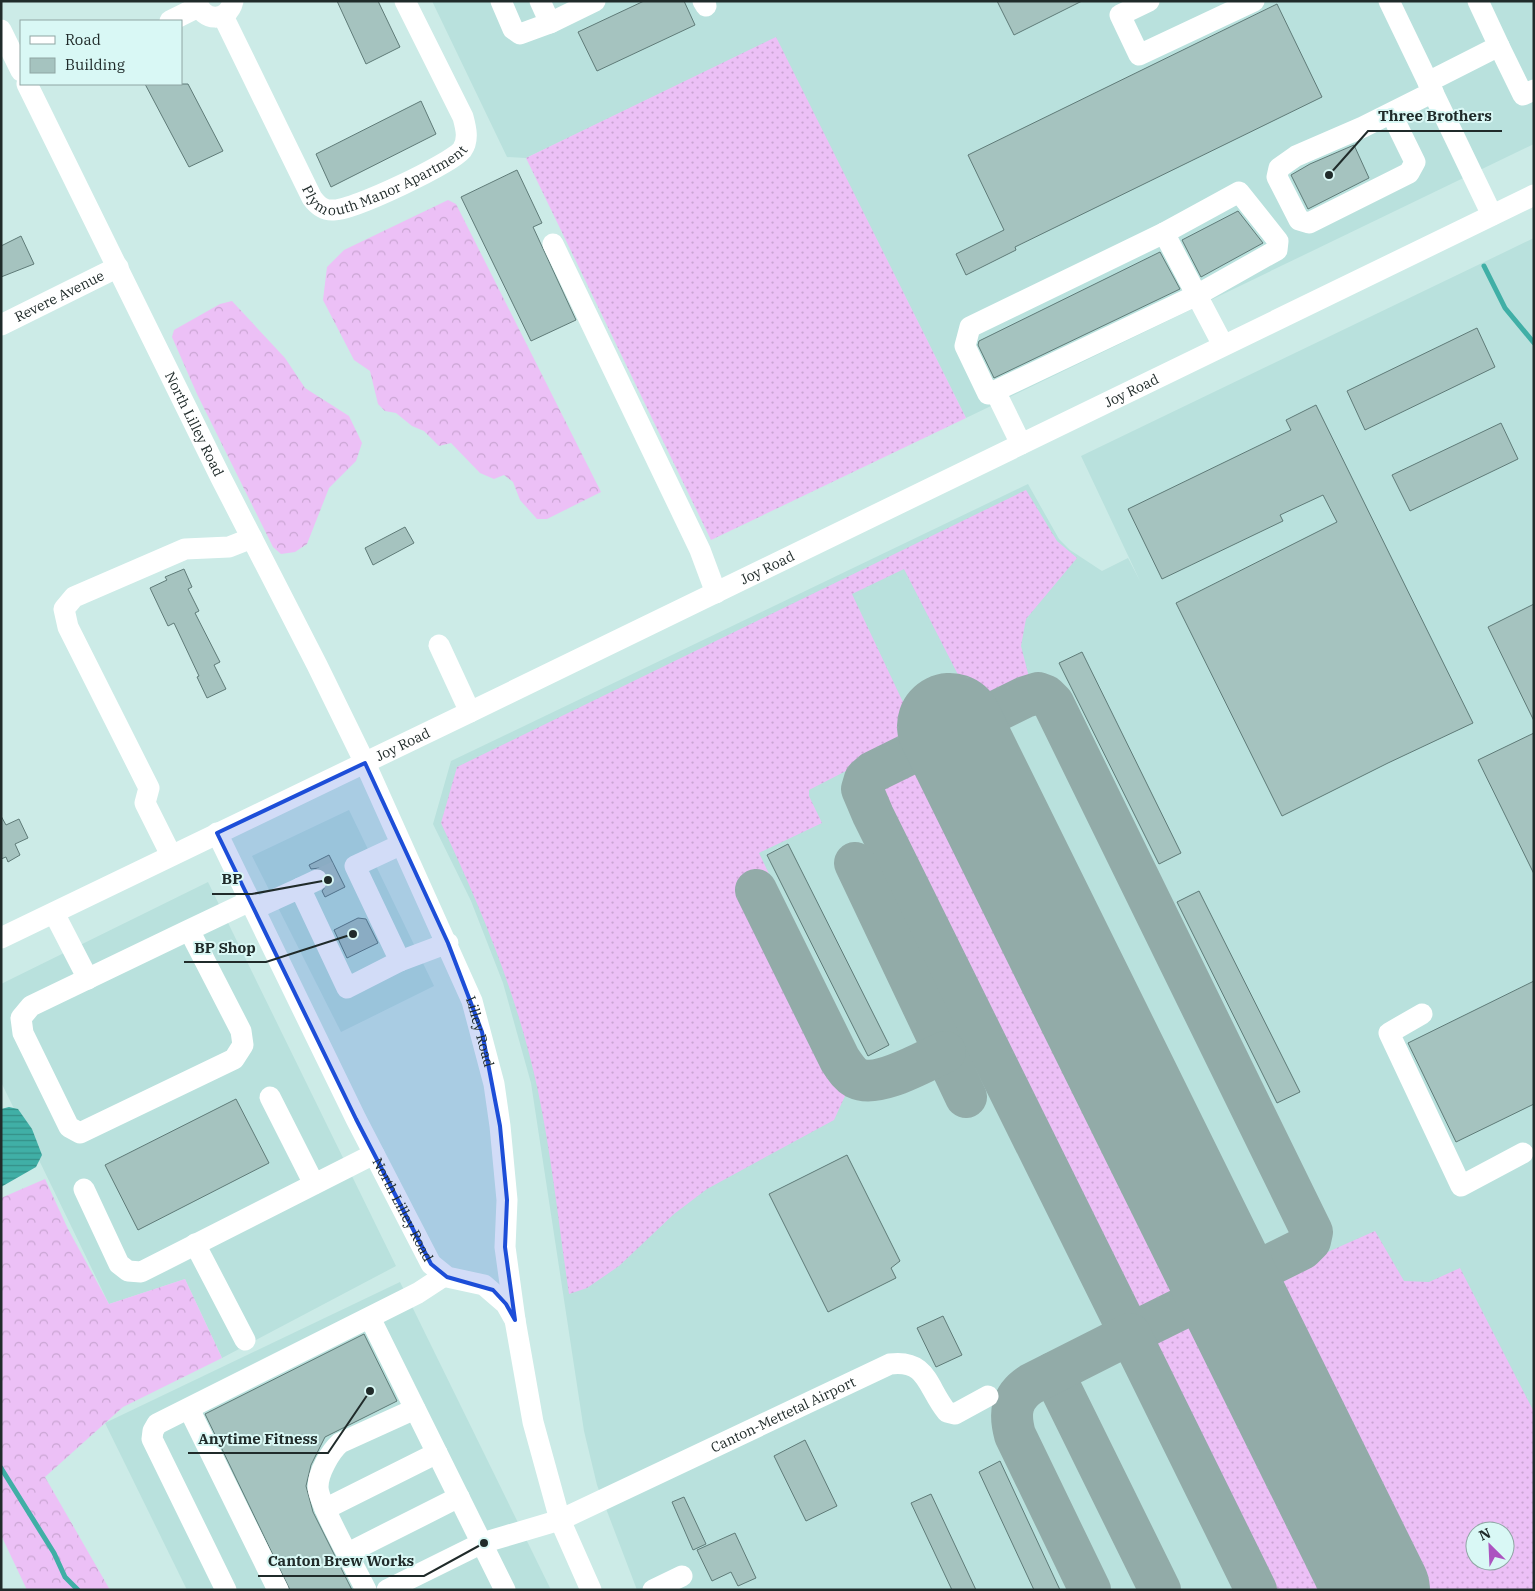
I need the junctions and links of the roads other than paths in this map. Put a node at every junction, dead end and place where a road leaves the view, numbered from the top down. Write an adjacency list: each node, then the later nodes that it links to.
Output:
1 (405, 1): 10 (street, Plymouth Manor Apartment)
2 (501, 1): 12 (street)
3 (540, 1): 12 (street)
4 (595, 1): 12 (street)
5 (1149, 1): 6 (street)
6 (1254, 1)
7 (1389, 1): 17 (street)
8 (1478, 1): 14 (street)
9 (197, 4): 10 (street); 11 (street)
10 (228, 9)
11 (172, 20)
12 (550, 23)
13 (1, 30): 15 (street)
14 (1499, 46): 17 (street); 18 (street)
15 (20, 69)
16 (35, 86): 24 (street, North Lilley Road)
17 (1430, 87): 19 (street); 21 (street)
18 (1534, 90)
19 (1391, 113): 19 (street)
20 (1534, 195): 21 (street, Joy Road)
21 (1492, 215): 27 (street, Joy Road)
22 (1164, 233): 25 (street); 25 (street); 28 (street)
23 (553, 244): 31 (street)
24 (118, 267): 26 (street, Revere Avenue); 30 (street, North Lilley Road)
25 (1197, 294): 27 (street); 28 (street)
26 (1, 324)
27 (1223, 345): 29 (street, Joy Road)
28 (995, 391): 29 (street)
29 (1021, 444): 31 (street, Joy Road)
30 (252, 538): 34 (street, North Lilley Road); 37 (street)
31 (716, 593): 33 (street, Joy Road)
32 (439, 645): 33 (street)
33 (470, 712): 34 (street, Joy Road)
34 (365, 763): 35 (street, Joy Road); 36 (street, Lilley Road)
35 (217, 833): 37 (street, Joy Road); 38 (street, North Lilley Road)
36 (400, 845): 42 (street, Lilley Road); 43 (street)
37 (171, 855): 39 (street, Joy Road)
38 (252, 905): 40 (street); 43 (street); 48 (street, North Lilley Road)
39 (54, 913): 41 (street, Joy Road); 44 (street)
40 (190, 930): 44 (street); 44 (street)
41 (1, 938)
42 (448, 943): 43 (street); 54 (street, Lilley Road)
43 (400, 961)
44 (88, 979)
45 (1422, 1014): 47 (street)
46 (270, 1097): 49 (street)
47 (1523, 1153)
48 (374, 1154): 49 (street); 52 (street, North Lilley Road)
49 (314, 1184): 51 (street)
50 (84, 1189): 51 (street)
51 (195, 1244): 55 (street)
52 (444, 1276): 53 (street); 54 (street)
53 (370, 1318): 57 (street); 58 (street)
54 (515, 1320): 62 (street)
55 (245, 1340)
56 (988, 1396): 62 (street, Canton-Mettetal Airport)
57 (189, 1409): 66 (street); 67 (street)
58 (415, 1409): 59 (street); 61 (street)
59 (437, 1453): 60 (street); 61 (street)
60 (459, 1497): 63 (street); 64 (street)
61 (326, 1509): 64 (street)
62 (560, 1520): 63 (street); 71 (street)
63 (482, 1543): 69 (street); 70 (street)
64 (348, 1553): 68 (street)
65 (682, 1576): 72 (street)
66 (226, 1590)
67 (278, 1590)
68 (366, 1590)
69 (387, 1590)
70 (505, 1590)
71 (591, 1590)
72 (653, 1590)

